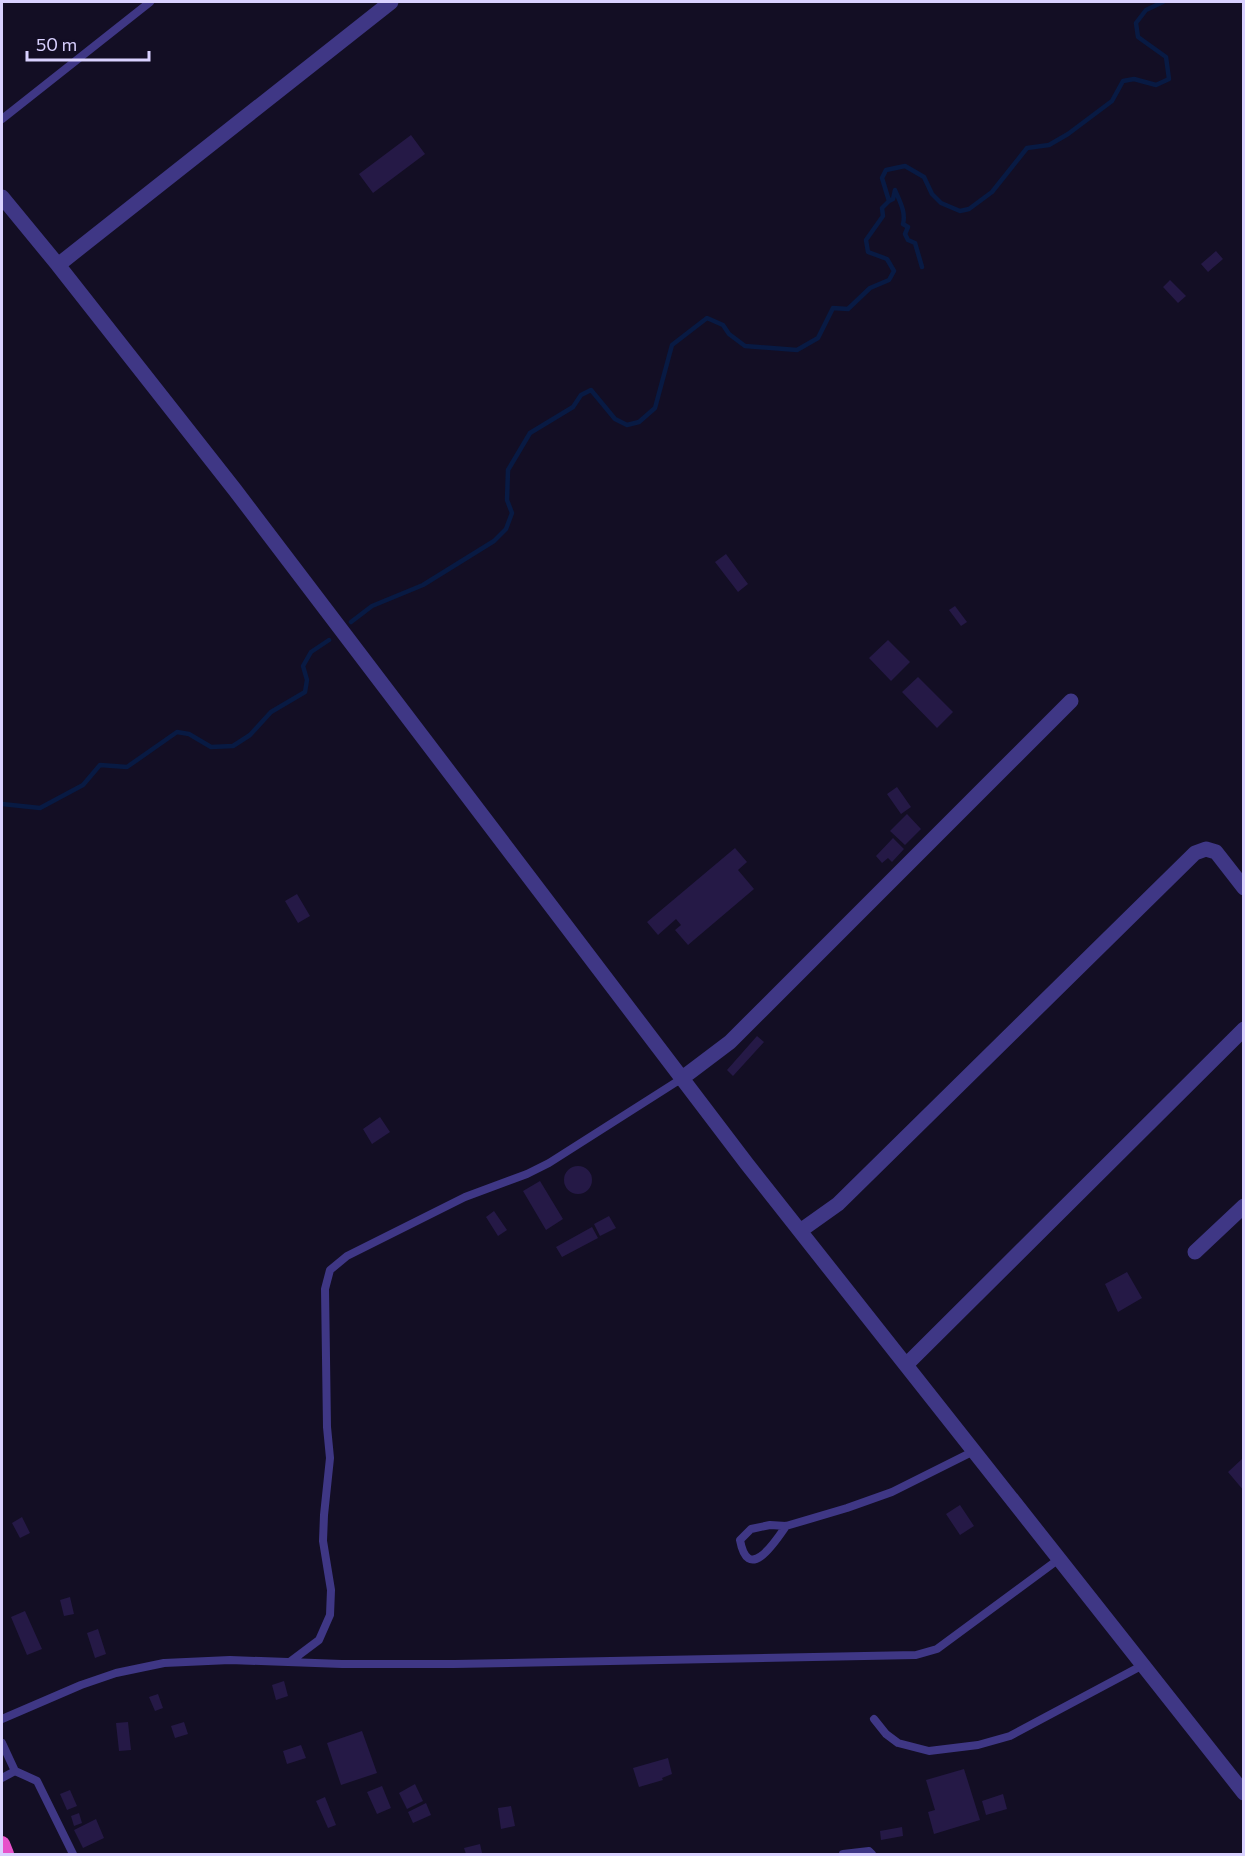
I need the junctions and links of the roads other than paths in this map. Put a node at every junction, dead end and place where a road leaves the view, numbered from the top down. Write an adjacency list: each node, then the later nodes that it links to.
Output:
1 (150, 2): 3 (lane)
2 (391, 2): 5 (street)
3 (2, 118)
4 (2, 197): 5 (street)
5 (58, 265): 9 (street)
6 (1071, 701): 9 (street)
7 (1244, 888): 11 (street)
8 (1244, 1029): 13 (street)
9 (681, 1079): 11 (street); 17 (lane)
10 (1244, 1206): 12 (street)
11 (800, 1231): 13 (street)
12 (1195, 1252)
13 (906, 1365): 14 (street)
14 (974, 1451): 15 (lane); 16 (street)
15 (786, 1526): 15 (lane)
16 (1059, 1558): 17 (lane); 18 (street)
17 (290, 1661): 19 (lane)
18 (1143, 1665): 20 (lane); 24 (street)
19 (2, 1719)
20 (874, 1719)
21 (2, 1743): 22 (lane)
22 (15, 1771): 23 (lane); 27 (lane)
23 (2, 1778)
24 (1244, 1792)
25 (2, 1844): 26 (highway)
26 (6, 1854)
27 (73, 1854)
28 (843, 1854): 29 (lane)
29 (873, 1854)

